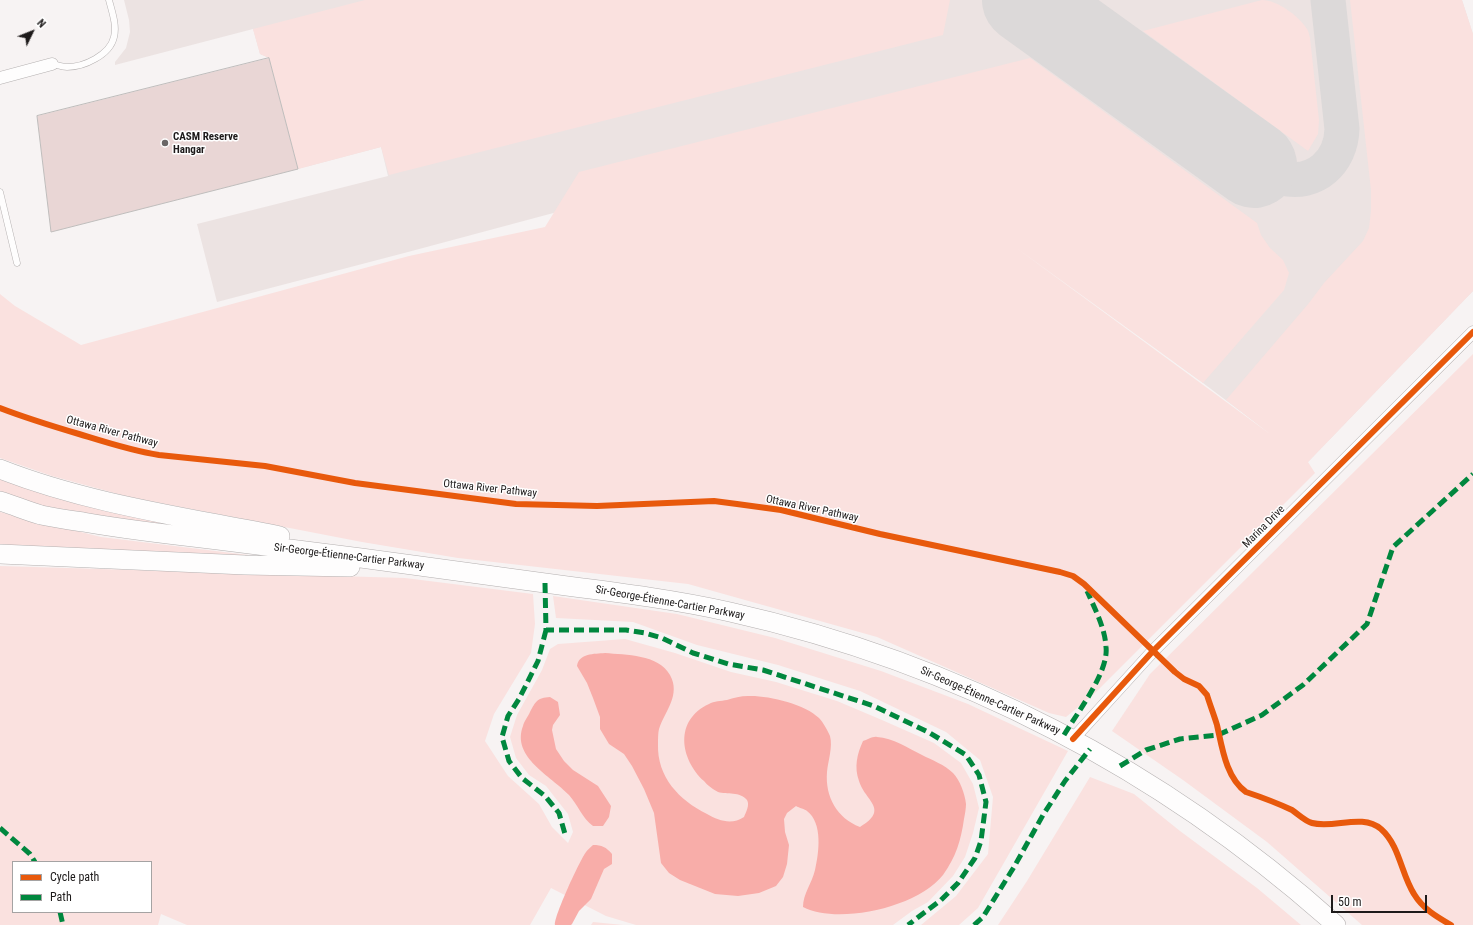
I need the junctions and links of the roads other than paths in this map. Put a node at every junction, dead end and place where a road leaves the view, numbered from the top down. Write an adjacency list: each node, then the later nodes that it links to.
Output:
1 (109, 0): 2 (lane)
2 (52, 64): 3 (street)
3 (0, 78)
4 (0, 192): 5 (lane)
5 (18, 263)
6 (1473, 332): 11 (street, Marina Drive)
7 (0, 469): 10 (main road)
8 (0, 501): 10 (main road, Sir-George-Étienne-Cartier Parkway)
9 (0, 554): 10 (main road)
10 (442, 569): 11 (main road, Sir-George-Étienne-Cartier Parkway)
11 (1073, 739): 12 (main road, Sir-George-Étienne-Cartier Parkway)
12 (1336, 925)

